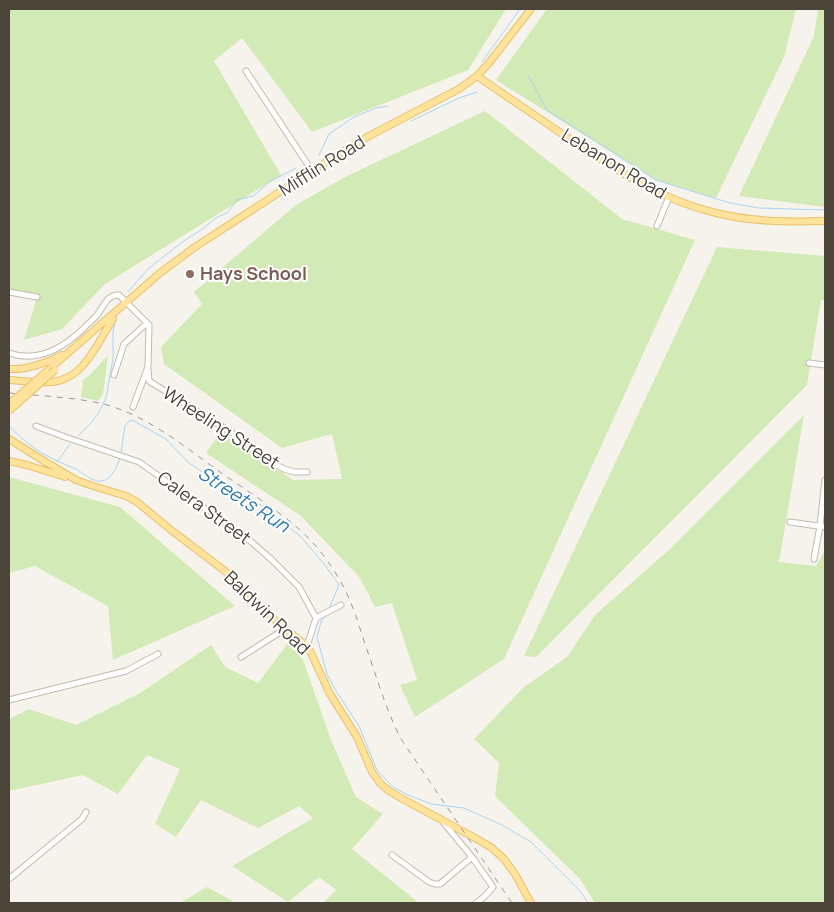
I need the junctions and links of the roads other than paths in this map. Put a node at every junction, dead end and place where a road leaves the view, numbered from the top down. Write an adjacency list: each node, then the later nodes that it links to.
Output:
1 (531, 9): 3 (main road, Mifflin Road)
2 (246, 71): 4 (street)
3 (477, 76): 4 (main road, Mifflin Road); 5 (main road, Lebanon Road)
4 (312, 171): 10 (main road, Mifflin Road)
5 (669, 197): 6 (main road, Lebanon Road); 7 (street)
6 (825, 221)
7 (657, 226)
8 (9, 292): 9 (street)
9 (37, 296)
10 (127, 303): 11 (main road, Mifflin Road); 13 (street); 15 (street)
11 (121, 308): 12 (main road, Mifflin Road); 21 (main road)
12 (106, 321): 14 (main road, Mifflin Road); 24 (main road, Mifflin Road, bridge)
13 (147, 323): 18 (street); 20 (street)
14 (71, 349): 19 (main road); 22 (main road, Mifflin Road, bridge)
15 (9, 353)
16 (809, 363): 17 (street)
17 (825, 365)
18 (148, 367): 23 (street); 28 (street, Wheeling Street)
19 (9, 369)
20 (114, 375)
21 (9, 380)
22 (9, 404)
23 (133, 407)
24 (9, 411)
25 (36, 426): 35 (street, Calera Street)
26 (9, 438): 30 (main road, Baldwin Road)
27 (9, 461): 30 (main road)
28 (307, 472)
29 (825, 480): 32 (street)
30 (93, 486): 36 (main road, Baldwin Road)
31 (790, 522): 32 (street)
32 (823, 526): 33 (street)
33 (814, 560)
34 (341, 605): 35 (street)
35 (316, 618): 37 (street)
36 (285, 629): 37 (main road, Baldwin Road); 39 (street)
37 (307, 646): 42 (main road, Baldwin Road)
38 (158, 654): 40 (street)
39 (241, 656)
40 (9, 700)
41 (86, 812): 45 (street)
42 (441, 820): 44 (street); 47 (main road, Baldwin Road)
43 (392, 855): 44 (street)
44 (472, 857): 46 (street)
45 (9, 879)
46 (476, 903)
47 (531, 903)

